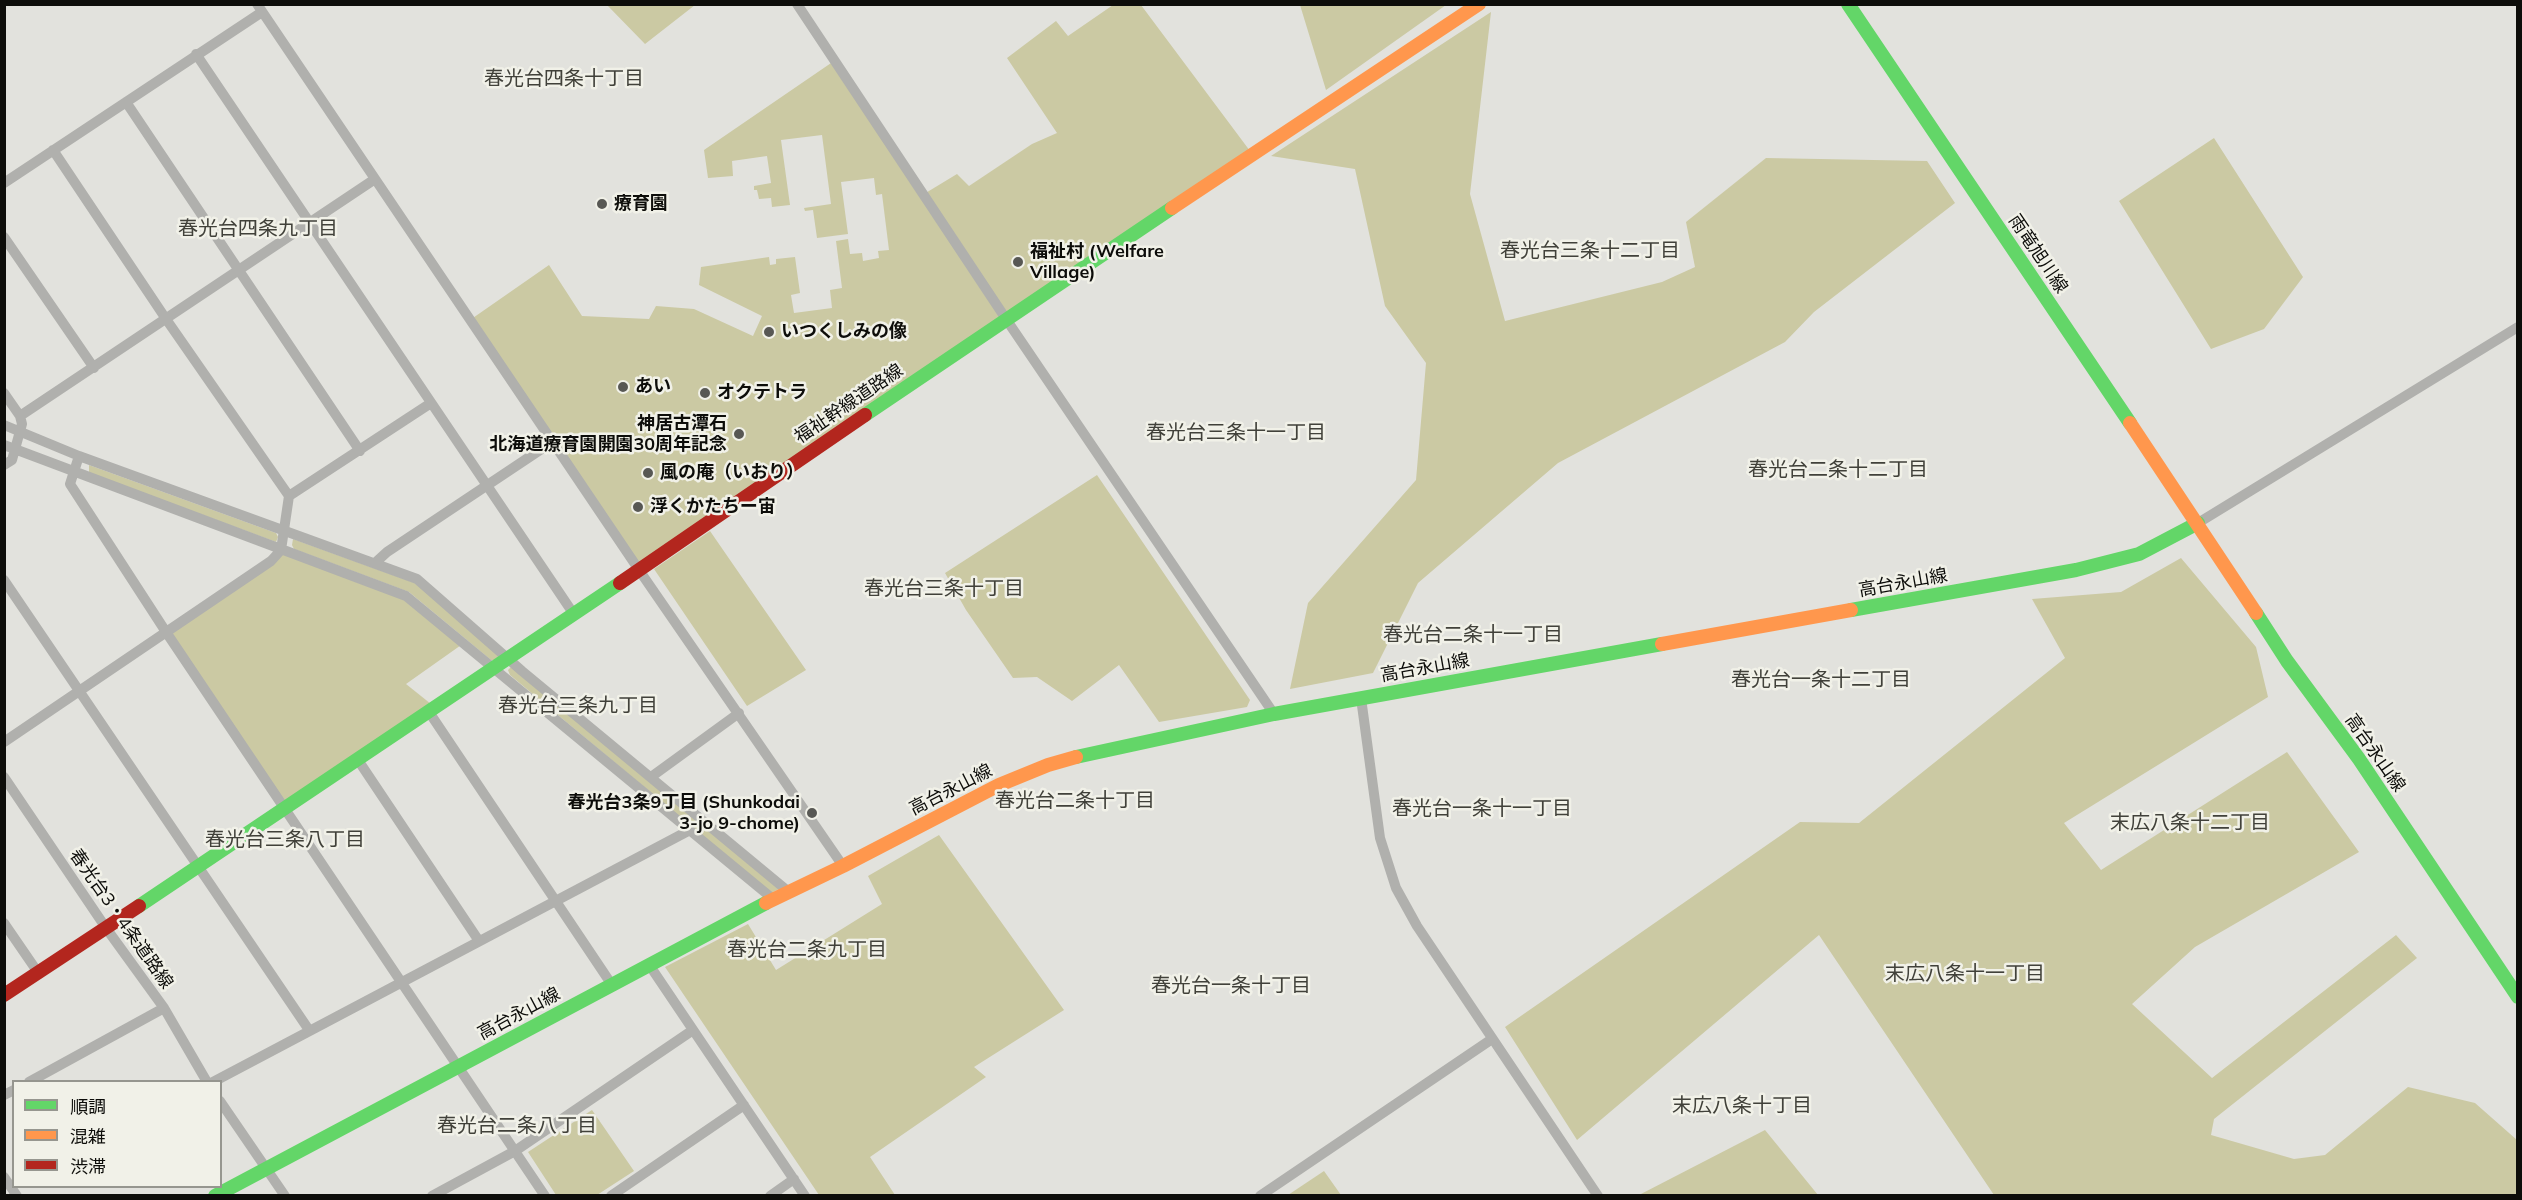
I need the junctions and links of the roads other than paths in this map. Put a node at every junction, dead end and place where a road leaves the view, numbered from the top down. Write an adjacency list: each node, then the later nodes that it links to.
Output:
1 (796, 4): 14 (street)
2 (1479, 4): 14 (street, 福祉幹線道路線)
3 (1848, 4): 30 (street, 雨竜旭川線)
4 (260, 8): 5 (street); 8 (street)
5 (196, 54): 6 (street); 10 (street)
6 (126, 102): 7 (street); 12 (street)
7 (53, 150): 9 (street); 13 (street)
8 (375, 179): 10 (street); 22 (street)
9 (4, 183)
10 (310, 222): 12 (street); 18 (street)
11 (4, 237): 16 (street)
12 (238, 270): 13 (street); 24 (street)
13 (166, 319): 16 (street); 29 (street)
14 (1006, 319): 34 (street, 福祉幹線道路線); 44 (street)
15 (2517, 327): 30 (street)
16 (94, 368): 19 (street)
17 (4, 393): 19 (street)
18 (431, 403): 24 (street); 28 (street)
19 (20, 416): 21 (street)
20 (4, 425): 21 (street)
21 (21, 432): 23 (street); 25 (street)
22 (552, 442): 28 (street); 34 (street)
23 (10, 447): 26 (street); 27 (street)
24 (360, 451): 29 (street)
25 (79, 456): 27 (street); 31 (street)
26 (4, 465)
27 (74, 472): 32 (street); 37 (street)
28 (487, 487): 33 (street); 36 (street)
29 (289, 496): 31 (street)
30 (2198, 523): 41 (street, 高台永山線); 64 (street, 高台永山線)
31 (285, 532): 32 (street); 33 (street)
32 (280, 550): 37 (street); 39 (street)
33 (375, 563): 38 (street)
34 (639, 570): 36 (street, 福祉幹線道路線); 43 (street)
35 (4, 580): 40 (street)
36 (573, 613): 38 (street, 福祉幹線道路線)
37 (166, 632): 40 (street); 49 (street)
38 (507, 658): 39 (street, 福祉幹線道路線); 48 (street)
39 (493, 668): 42 (street, 福祉幹線道路線); 50 (street)
40 (79, 692): 45 (street); 51 (street)
41 (1361, 698): 44 (street, 高台永山線); 68 (street)
42 (429, 712): 46 (street, 福祉幹線道路線); 55 (street)
43 (739, 713): 48 (street); 52 (street)
44 (1274, 714): 52 (street, 高台永山線)
45 (4, 742)
46 (358, 760): 49 (street, 福祉幹線道路線); 58 (street)
47 (4, 777): 57 (street, 春光台3・4条道路線)
48 (651, 777): 53 (street)
49 (284, 808): 51 (street, 福祉幹線道路線); 61 (street)
50 (690, 830): 54 (street); 55 (street)
51 (198, 866): 57 (street, 福祉幹線道路線); 66 (street)
52 (843, 866): 53 (street, 高台永山線)
53 (789, 892): 54 (street, 高台永山線)
54 (773, 899): 59 (street, 高台永山線)
55 (556, 900): 58 (street); 62 (street)
56 (4, 923): 60 (street)
57 (106, 928): 60 (street, 福祉幹線道路線); 65 (street, 春光台3・4条道路線)
58 (479, 941): 61 (street)
59 (650, 966): 62 (street, 高台永山線); 67 (street)
60 (39, 974): 63 (street, 福祉幹線道路線)
61 (402, 981): 66 (street); 69 (street)
62 (612, 985): 69 (street, 高台永山線)
63 (4, 995)
64 (2517, 997)
65 (164, 1008): 70 (street); 71 (street, 春光台3・4条道路線)
66 (309, 1030): 72 (street)
67 (693, 1030): 74 (street); 75 (street)
68 (1492, 1039): 87 (street); 88 (street)
69 (459, 1066): 75 (street); 76 (street, 高台永山線)
70 (33, 1080)
71 (206, 1080)
72 (217, 1080)
73 (222, 1104): 76 (street)
74 (744, 1105): 78 (street); 84 (street)
75 (515, 1151): 82 (street); 83 (street)
76 (267, 1168): 80 (street, 高台永山線); 81 (street)
77 (4, 1177): 79 (street)
78 (794, 1179): 85 (street); 86 (street)
79 (13, 1191)
80 (215, 1196)
81 (285, 1196)
82 (432, 1196)
83 (545, 1196)
84 (611, 1196)
85 (770, 1196)
86 (805, 1196)
87 (1260, 1196)
88 (1598, 1196)

